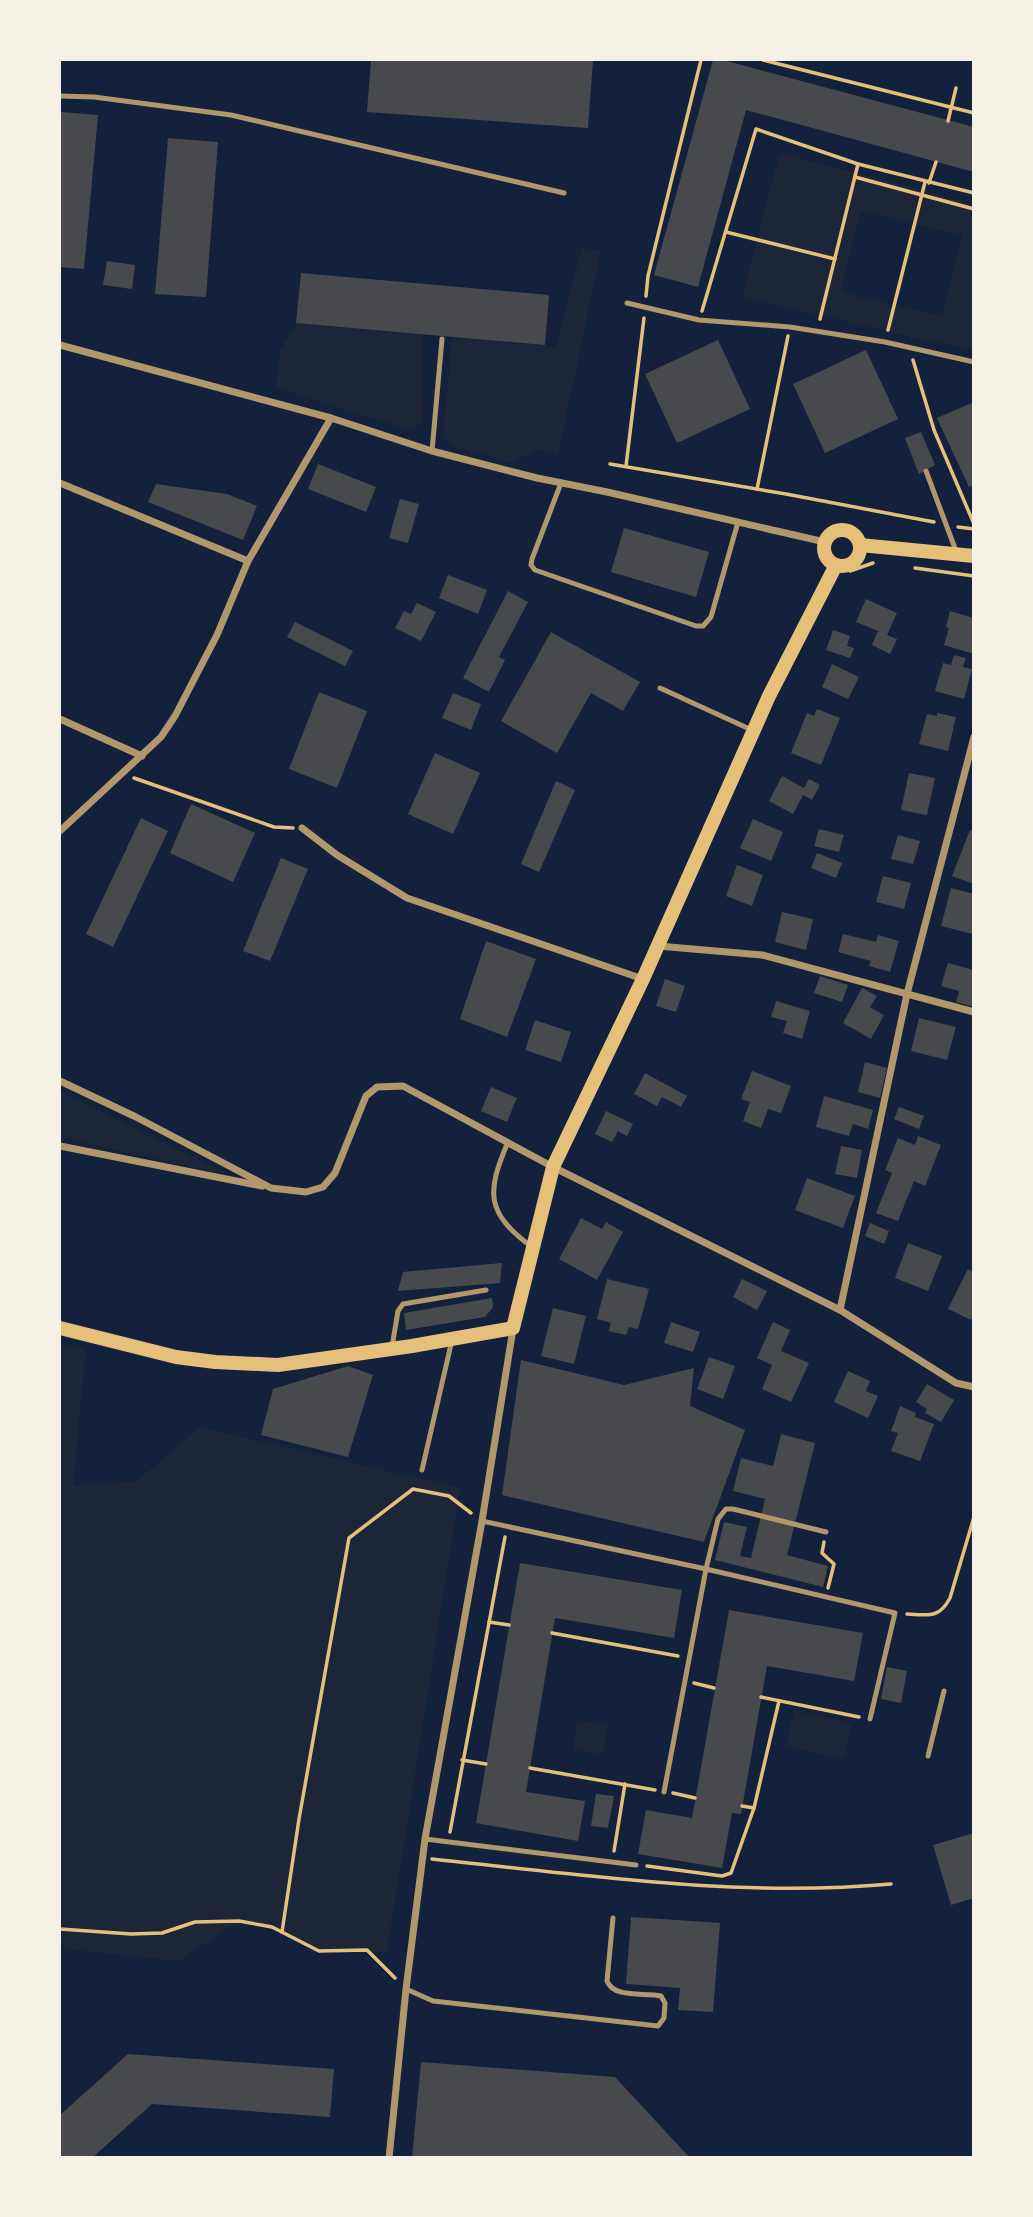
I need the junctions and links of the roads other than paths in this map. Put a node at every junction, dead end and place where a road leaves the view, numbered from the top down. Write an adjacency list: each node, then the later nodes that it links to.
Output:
1 (60, 96): 2 (lane)
2 (564, 193)
3 (627, 303): 6 (lane)
4 (442, 339): 8 (lane)
5 (60, 345): 7 (street)
6 (974, 362)
7 (331, 418): 8 (street); 17 (street)
8 (432, 451): 11 (street)
9 (926, 471): 15 (lane)
10 (60, 483): 17 (street)
11 (561, 483): 12 (street); 12 (lane)
12 (738, 522): 13 (street)
13 (825, 542): 14 (main road); 18 (main road)
14 (860, 545): 15 (main road); 18 (main road)
15 (958, 554): 16 (main road)
16 (974, 556)
17 (248, 561): 23 (street)
18 (834, 569): 21 (main road)
19 (660, 688): 21 (lane)
20 (60, 719): 23 (street)
21 (754, 731): 26 (main road)
22 (974, 737): 28 (street)
23 (142, 756): 25 (street)
24 (302, 828): 27 (street)
25 (60, 831)
26 (657, 946): 27 (main road); 28 (street)
27 (643, 979): 33 (main road)
28 (907, 994): 29 (street); 37 (street)
29 (974, 1012)
30 (60, 1082): 34 (street)
31 (508, 1142): 33 (street); 34 (street); 35 (lane)
32 (60, 1146): 34 (street)
33 (553, 1167): 35 (main road); 37 (street)
34 (271, 1188)
35 (533, 1247): 39 (main road)
36 (486, 1290): 41 (lane)
37 (839, 1310): 42 (street)
38 (60, 1328): 41 (main road)
39 (513, 1328): 40 (main road); 44 (street)
40 (452, 1339): 41 (main road); 43 (lane)
41 (391, 1349)
42 (974, 1387)
43 (422, 1470)
44 (482, 1521): 46 (lane); 51 (street)
45 (826, 1532): 46 (lane)
46 (706, 1569): 48 (lane); 50 (lane)
47 (944, 1691): 49 (lane)
48 (870, 1719)
49 (928, 1756)
50 (664, 1792)
51 (425, 1839): 52 (lane); 54 (street)
52 (636, 1865)
53 (613, 1918): 54 (lane)
54 (406, 1989): 55 (street)
55 (389, 2158)

